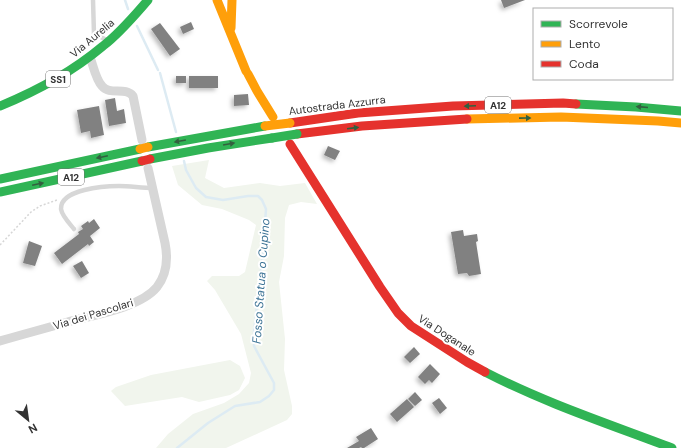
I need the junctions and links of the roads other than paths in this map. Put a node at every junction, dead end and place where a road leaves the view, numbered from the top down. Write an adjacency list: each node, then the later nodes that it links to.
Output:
1 (93, 0): 8 (lane)
2 (148, 0): 6 (main road, Via Aurelia / SS1)
3 (156, 0): 6 (main road)
4 (217, 0): 7 (main road)
5 (232, 0): 7 (main road)
6 (140, 10): 8 (main road, Via Aurelia / SS1)
7 (231, 34): 14 (main road)
8 (109, 41): 9 (main road, Via Aurelia / SS1)
9 (90, 57): 11 (main road, Via Aurelia / SS1); 19 (street)
10 (672, 103): 12 (lane)
11 (0, 106)
12 (661, 109): 13 (main road, Autostrada Azzurra / A12); 19 (main road, Autostrada Azzurra / A12, one-way to 19, bridge)
13 (681, 111)
14 (273, 117)
15 (658, 121): 16 (main road, A12); 17 (lane); 20 (main road, A12, one-way to 15, bridge)
16 (681, 123)
17 (681, 128)
18 (290, 144): 26 (main road, Via Doganale)
19 (146, 145): 21 (main road, Autostrada Azzurra / A12, one-way to 21)
20 (150, 161): 22 (street, Via dei Pascolari); 23 (main road, A12, one-way to 20)
21 (0, 180)
22 (153, 188): 24 (lane); 25 (street, Via dei Pascolari)
23 (0, 192)
24 (74, 229)
25 (0, 341)
26 (672, 448)

